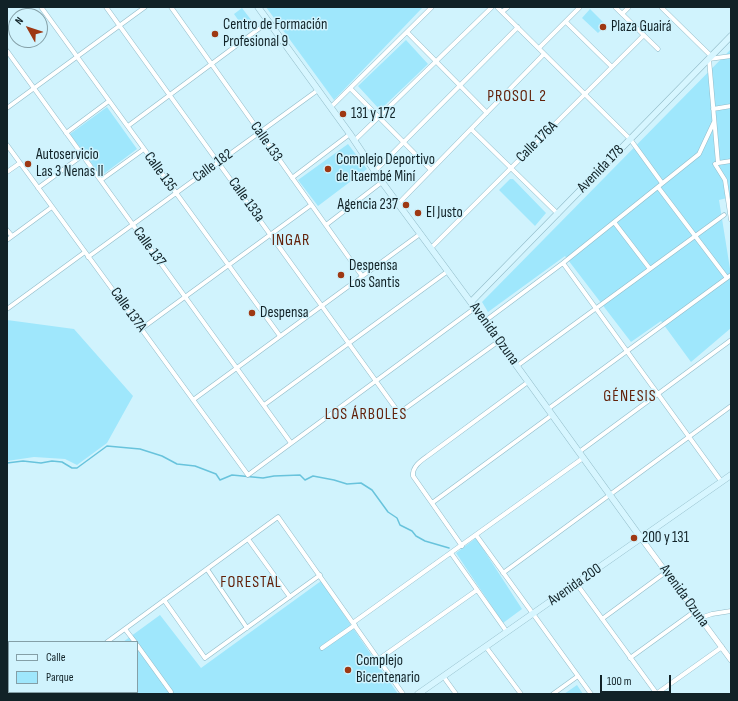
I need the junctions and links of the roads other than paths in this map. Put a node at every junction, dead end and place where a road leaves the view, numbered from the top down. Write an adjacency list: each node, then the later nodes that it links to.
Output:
1 (41, 7): 28 (street, Calle 135)
2 (106, 7): 18 (street, Calle 133a)
3 (145, 7): 18 (street)
4 (171, 7): 31 (street, Calle 133)
5 (258, 7): 16 (main road, Avenida Ozuna)
6 (432, 7): 20 (street)
7 (492, 7): 30 (street)
8 (497, 7): 14 (street)
9 (508, 7): 14 (street)
10 (580, 7): 17 (street)
11 (615, 7): 15 (street)
12 (629, 7): 15 (street)
13 (661, 7): 29 (street)
14 (502, 12): 19 (street)
15 (622, 14): 21 (street)
16 (268, 22): 31 (street); 36 (main road, Avenida Ozuna)
17 (566, 22): 23 (street); 32 (street)
18 (119, 26): 28 (street); 38 (street, Calle 133a)
19 (518, 27): 23 (street); 33 (street)
20 (407, 32): 30 (street); 35 (street)
21 (644, 36): 24 (street); 32 (street, Calle 176A)
22 (731, 36): 29 (main road, Avenida 178)
23 (539, 48): 26 (street)
24 (658, 50)
25 (7, 51): 34 (street, Calle 137)
26 (544, 54): 37 (street); 44 (street)
27 (731, 56): 29 (street)
28 (77, 57): 34 (street); 39 (street, Calle 135)
29 (710, 58): 43 (street); 52 (main road, Avenida 178)
30 (436, 61): 33 (street); 45 (street)
31 (212, 64): 38 (street); 49 (street, Calle 133)
32 (612, 67): 37 (street, Calle 176A)
33 (460, 86): 44 (street); 54 (street)
34 (34, 88): 41 (street); 50 (street, Calle 137)
35 (351, 89): 42 (street); 45 (street)
36 (318, 90): 42 (main road, Avenida Ozuna); 49 (street, Calle 182)
37 (585, 94): 52 (street); 62 (street, Calle 176A)
38 (170, 96): 47 (street); 59 (street, Calle 133a)
39 (109, 101): 47 (street, Calle 135); 50 (street)
40 (731, 106): 43 (street)
41 (7, 108)
42 (331, 108): 51 (main road, Avenida Ozuna)
43 (713, 109): 46 (street)
44 (487, 113): 48 (street)
45 (378, 117): 53 (street); 54 (street)
46 (714, 122): 58 (street); 69 (street)
47 (128, 126): 56 (street, Calle 135)
48 (471, 129): 62 (street); 63 (street)
49 (259, 132): 59 (street, Calle 182); 66 (street, Calle 133)
50 (66, 133): 57 (street, Calle 137)
51 (350, 134): 53 (main road, Avenida Ozuna); 66 (street)
52 (630, 139): 69 (street); 76 (main road, Avenida 178)
53 (354, 141): 64 (main road, Avenida Ozuna)
54 (404, 142): 63 (street); 64 (street)
55 (7, 145): 60 (street, Calle 137A)
56 (144, 149): 67 (street); 72 (street, Calle 135)
57 (83, 155): 67 (street, Calle 137); 71 (street)
58 (731, 161)
59 (218, 162): 72 (street, Calle 182); 83 (street, Calle 133a)
60 (20, 163): 65 (street); 71 (street, Calle 137A)
61 (715, 164): 78 (street)
62 (511, 168): 76 (street); 88 (street, Calle 176A)
63 (431, 170): 73 (street)
64 (375, 171): 68 (main road, Avenida Ozuna)
65 (7, 172)
66 (292, 178): 74 (street, Calle 133)
67 (100, 180): 80 (street, Calle 137)
68 (382, 182): 73 (main road, Avenida Ozuna); 81 (street)
69 (662, 183): 70 (street)
70 (658, 187): 79 (street); 86 (street)
71 (38, 188): 75 (street, Calle 137A)
72 (176, 193): 80 (street, Calle 182); 92 (street, Calle 135)
73 (398, 204): 84 (main road, Avenida Ozuna)
74 (311, 205): 81 (street, Calle 133); 83 (street)
75 (52, 206): 85 (street); 89 (street, Calle 137A)
76 (558, 214): 99 (main road, Avenida 178)
77 (724, 215): 86 (street)
78 (731, 220)
79 (614, 222): 91 (street); 93 (street)
80 (133, 224): 90 (street, Calle 182); 98 (street, Calle 137)
81 (326, 225): 96 (street, Calle 133)
82 (7, 230): 85 (street)
83 (271, 234): 92 (street); 100 (street, Calle 133a)
84 (420, 234): 88 (main road, Avenida Ozuna); 96 (street)
85 (12, 236): 87 (street)
86 (695, 236): 93 (street); 97 (street)
87 (7, 240)
88 (431, 248): 94 (main road, Avenida Ozuna)
89 (85, 252): 90 (street, Calle 137A); 103 (street)
90 (88, 257): 105 (street, Calle 137A)
91 (563, 263): 102 (street); 104 (street)
92 (228, 266): 98 (street); 106 (street, Calle 135)
93 (650, 269): 102 (street)
94 (448, 271): 99 (main road, Avenida Ozuna); 109 (street)
95 (731, 274): 97 (street)
96 (362, 276): 100 (street)
97 (727, 278): 110 (street)
98 (185, 297): 105 (street); 112 (street, Calle 137)
99 (471, 302): 101 (main road, Avenida Ozuna)
100 (322, 305): 106 (street); 109 (street, Calle 133a)
101 (475, 308): 104 (main road, Avenida Ozuna); 113 (street)
102 (595, 308): 110 (street); 111 (street)
103 (7, 309)
104 (485, 321): 108 (main road, Avenida Ozuna)
105 (141, 329): 116 (street, Calle 137A)
106 (280, 336): 112 (street)
107 (731, 340): 115 (street)
108 (499, 341): 111 (main road, Avenida Ozuna); 113 (street, Calle 133a)
109 (350, 343): 113 (street, Calle 133a); 117 (street)
110 (627, 351): 115 (street); 119 (street)
111 (517, 366): 114 (main road, Avenida Ozuna)
112 (236, 367): 116 (street); 117 (street, Calle 137)
113 (377, 381): 122 (street)
114 (528, 382): 119 (main road, Avenida Ozuna); 128 (street)
115 (658, 394): 121 (street); 123 (street)
116 (193, 400): 122 (street, Calle 137A)
117 (264, 405): 122 (street, Calle 137)
118 (731, 406): 121 (street)
119 (548, 409): 120 (main road, Avenida Ozuna)
120 (552, 415): 123 (main road, Avenida Ozuna); 128 (street)
121 (689, 437): 126 (street); 127 (street)
122 (291, 443)
123 (578, 452): 124 (main road, Avenida Ozuna)
124 (583, 458): 127 (main road, Avenida Ozuna); 129 (street)
125 (731, 475): 126 (main road, Avenida 200)
126 (722, 481): 130 (main road, Avenida 200)
127 (609, 495): 130 (main road, Avenida Ozuna); 136 (street)
128 (432, 503): 132 (street)
129 (476, 535): 132 (street); 136 (street)
130 (641, 538): 135 (street, Avenida Ozuna); 138 (main road, Avenida 200)
131 (248, 539): 134 (street); 137 (street); 140 (street)
132 (462, 546): 133 (street)
133 (451, 553): 139 (street); 147 (street)
134 (207, 570): 141 (street); 148 (street)
135 (666, 572): 142 (street, Avenida Ozuna); 146 (street)
136 (504, 573): 144 (street)
137 (320, 575): 140 (street); 147 (street)
138 (576, 583): 144 (main road, Avenida 200); 146 (street)
139 (477, 590): 150 (street); 158 (street)
140 (290, 596): 148 (street)
141 (164, 600): 148 (street); 149 (street)
142 (695, 611): 145 (street, Avenida Ozuna); 157 (street)
143 (731, 611): 145 (street)
144 (533, 614): 150 (main road, Avenida 200); 161 (street)
145 (700, 618): 155 (street, Avenida Ozuna)
146 (602, 619): 157 (street)
147 (354, 623): 156 (street); 158 (street)
148 (247, 628)
149 (125, 629): 151 (street); 152 (street)
150 (507, 632): 154 (main road, Avenida 200)
151 (108, 641)
152 (133, 641)
153 (138, 646): 162 (street)
154 (486, 646): 160 (main road, Avenida 200); 166 (street)
155 (722, 647): 159 (street, Avenida Ozuna); 169 (street)
156 (322, 648)
157 (630, 658): 169 (street)
158 (379, 659): 163 (street)
159 (731, 660)
160 (443, 676): 164 (main road, Avenida 200); 165 (street)
161 (578, 676): 167 (street); 168 (street)
162 (172, 692)
163 (404, 694)
164 (418, 694)
165 (456, 694)
166 (521, 694)
167 (553, 694)
168 (591, 694)
169 (656, 694)

